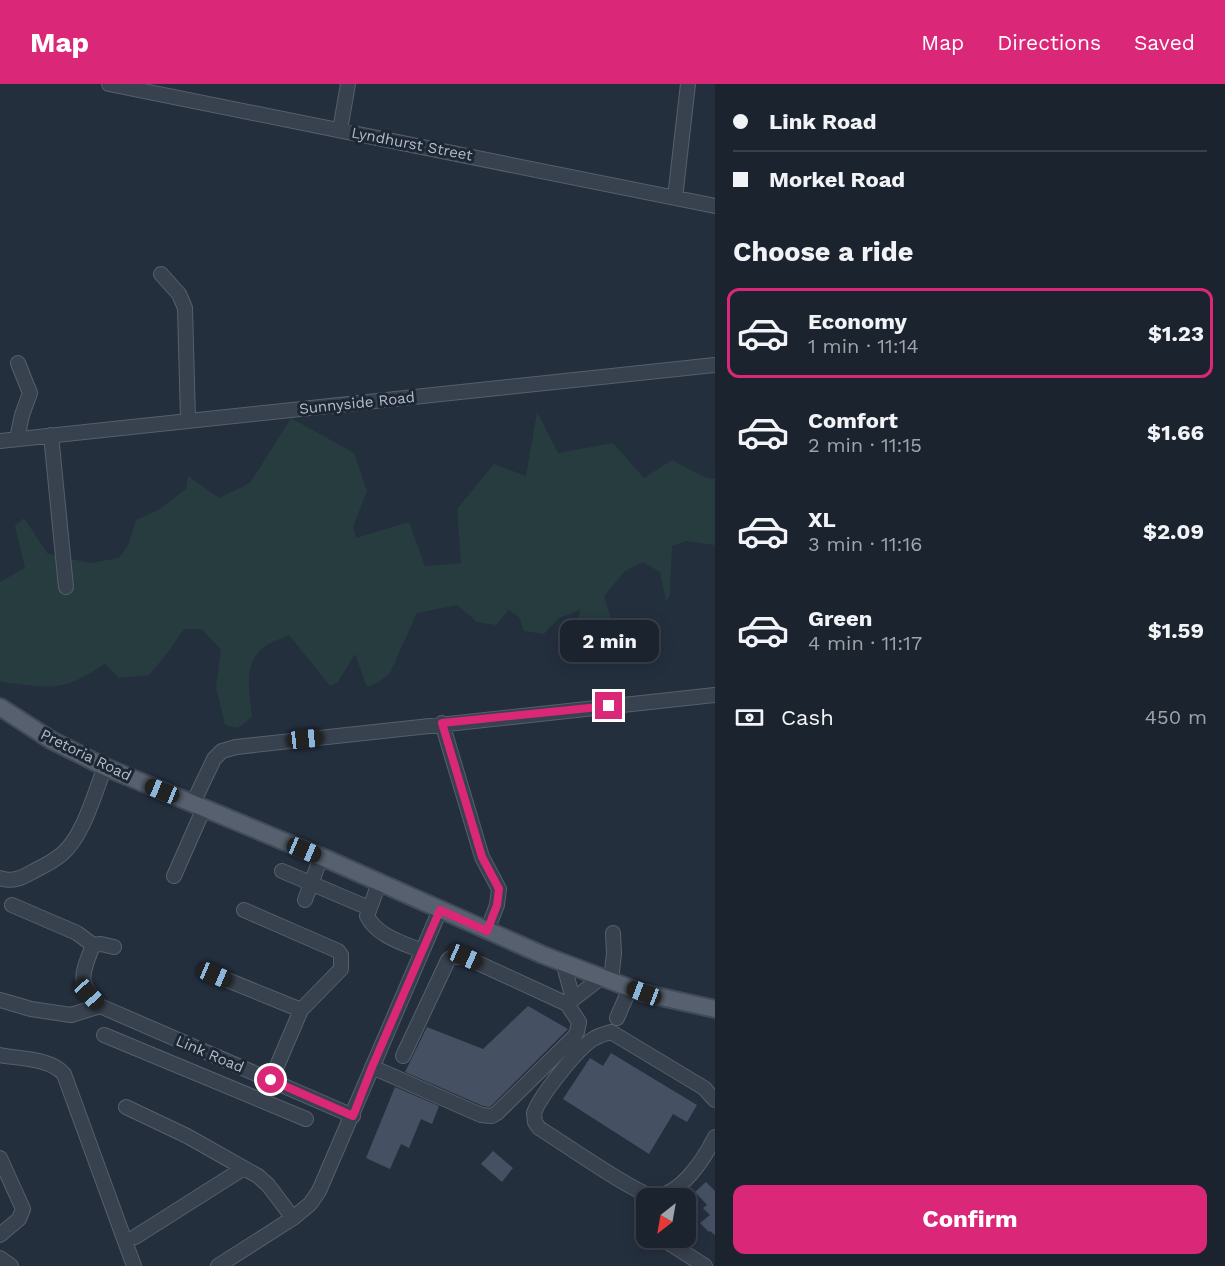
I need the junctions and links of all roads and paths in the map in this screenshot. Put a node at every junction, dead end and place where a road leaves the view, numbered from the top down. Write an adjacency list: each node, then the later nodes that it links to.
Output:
1 (109, 84): 4 (street, Lyndhurst Street)
2 (348, 84): 4 (street)
3 (688, 84): 5 (street)
4 (339, 130): 5 (street, Lyndhurst Street)
5 (675, 198): 6 (street, Lyndhurst Street)
6 (715, 206)
7 (161, 274): 10 (street)
8 (18, 363): 12 (street)
9 (715, 365): 10 (street, Sunnyside Road)
10 (188, 420): 11 (street, Sunnyside Road)
11 (51, 435): 12 (street, Sunnyside Road); 14 (street)
12 (17, 439): 13 (street, Sunnyside Road)
13 (0, 441)
14 (66, 587)
15 (715, 695): 17 (street)
16 (0, 707): 18 (main road, Pretoria Road)
17 (442, 723): 19 (street); 31 (street)
18 (105, 767): 19 (main road, Pretoria Road); 23 (street)
19 (198, 806): 20 (main road, Pretoria Road); 22 (street)
20 (321, 857): 24 (street); 25 (main road, Pretoria Road)
21 (282, 871): 24 (street)
22 (174, 876)
23 (0, 878)
24 (312, 883): 26 (street); 28 (street)
25 (380, 883): 28 (street); 30 (main road, Pretoria Road)
26 (305, 900)
27 (12, 905): 33 (street)
28 (369, 908): 35 (street)
29 (244, 910): 44 (street)
30 (440, 910): 31 (main road, Pretoria Road); 35 (street)
31 (487, 931): 36 (main road, Pretoria Road)
32 (613, 933): 38 (street)
33 (93, 945): 34 (street); 42 (street)
34 (114, 947)
35 (422, 951): 49 (street)
36 (563, 962): 38 (main road, Pretoria Road); 41 (street)
37 (215, 975): 44 (street)
38 (606, 979): 39 (main road, Pretoria Road); 41 (street)
39 (630, 988): 43 (main road, Pretoria Road); 45 (street)
40 (0, 1000): 42 (street)
41 (570, 1001): 48 (street); 49 (street)
42 (100, 1006): 50 (street, Link Road)
43 (715, 1009)
44 (301, 1010): 50 (street)
45 (613, 1026): 52 (street); 60 (street)
46 (104, 1035): 51 (street)
47 (0, 1055): 67 (street)
48 (403, 1056)
49 (372, 1067): 54 (street)
50 (267, 1078): 51 (street); 54 (street, Link Road)
51 (254, 1097): 55 (street)
52 (715, 1100)
53 (126, 1107): 58 (street)
54 (353, 1116): 61 (street)
55 (306, 1119)
56 (715, 1137): 59 (street)
57 (0, 1158): 62 (street)
58 (244, 1168): 61 (street); 63 (street)
59 (675, 1188)
60 (636, 1189)
61 (293, 1218): 68 (street)
62 (0, 1235)
63 (135, 1237)
64 (677, 1248): 69 (street)
65 (0, 1258): 66 (street)
66 (11, 1266)
67 (134, 1266)
68 (218, 1266)
69 (705, 1266)

